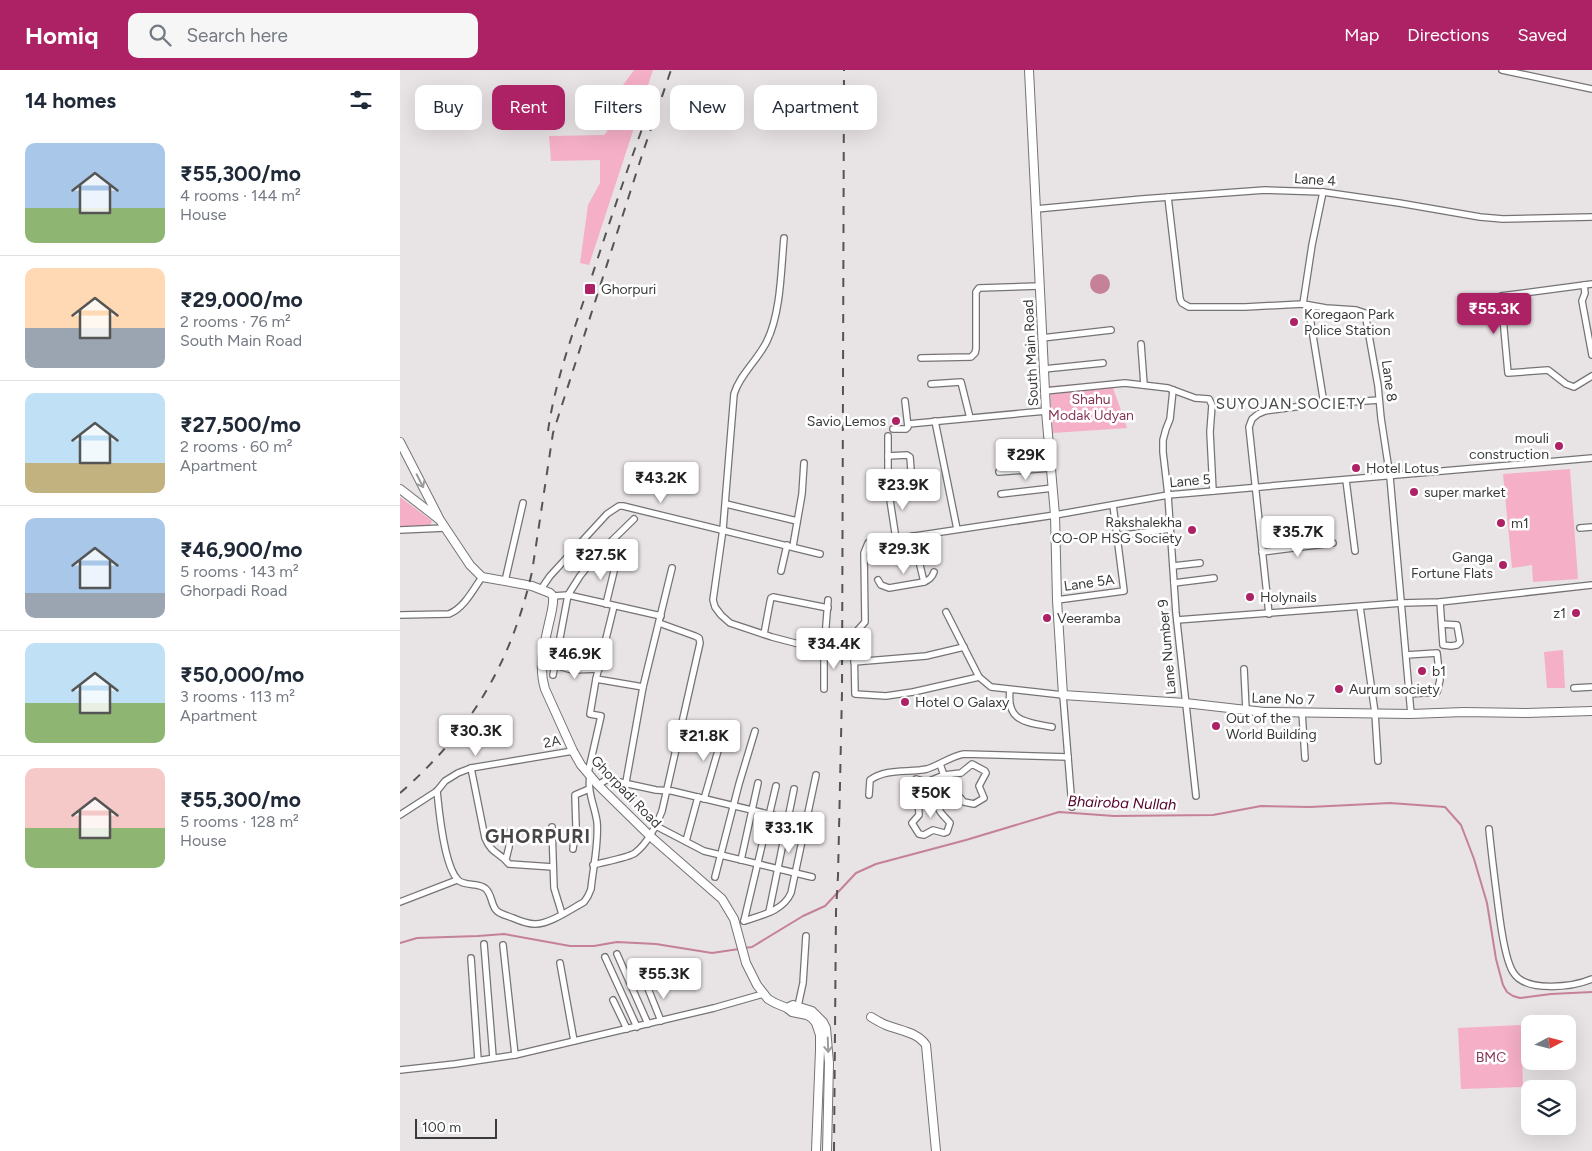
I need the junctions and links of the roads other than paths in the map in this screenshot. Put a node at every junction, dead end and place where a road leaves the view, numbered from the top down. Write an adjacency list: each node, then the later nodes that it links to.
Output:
1 (1029, 70): 6 (main road, South Main Road)
2 (1502, 70): 3 (street)
3 (1592, 89)
4 (1323, 192): 5 (street, Lane 4); 7 (street, Lane 4); 14 (street)
5 (1168, 197): 6 (street, Lane 4); 14 (street, Lane 8)
6 (1036, 209): 11 (main road, South Main Road)
7 (1592, 217)
8 (784, 238): 52 (street)
9 (1592, 284): 10 (street)
10 (1584, 285): 13 (street); 22 (street)
11 (1040, 286): 16 (main road, South Main Road); 19 (street)
12 (1592, 292): 13 (street)
13 (1585, 293): 18 (street)
14 (1305, 305): 27 (street, Lane 8); 29 (street)
15 (1111, 330): 16 (street)
16 (1042, 338): 21 (main road, South Main Road)
17 (1141, 344): 24 (street)
18 (1592, 355)
19 (921, 358)
20 (1103, 363): 21 (street)
21 (1044, 369): 26 (main road, South Main Road)
22 (1592, 376)
23 (931, 384): 31 (street)
24 (1144, 385): 25 (street); 26 (street)
25 (1173, 390): 48 (street); 50 (street, Lane Number 9)
26 (1045, 391): 30 (main road, South Main Road)
27 (1379, 400): 29 (street); 42 (street, Lane 8)
28 (905, 401): 33 (street)
29 (1324, 404): 46 (street)
30 (1046, 411): 31 (street); 40 (main road, South Main Road)
31 (970, 418): 32 (street)
32 (935, 421): 33 (street); 62 (street)
33 (908, 424): 34 (street)
34 (893, 429)
35 (888, 436): 37 (street)
36 (400, 444): 56 (main road, one-way to 56)
37 (888, 456): 44 (street); 67 (street)
38 (1592, 458): 42 (street, Lane 5)
39 (804, 463): 57 (street)
40 (1051, 468): 41 (street); 45 (main road, South Main Road)
41 (999, 472)
42 (1390, 476): 43 (street, Lane 5); 92 (street, Lane 8)
43 (1346, 480): 46 (street, Lane 5); 70 (street)
44 (912, 483)
45 (1053, 488): 49 (street); 54 (main road, South Main Road)
46 (1255, 488): 48 (street, Lane 5); 71 (street)
47 (400, 490): 56 (main road)
48 (1213, 491): 50 (street, Lane 5)
49 (1001, 494)
50 (1168, 495): 53 (street, Lane 5); 63 (street, Lane Number 9)
51 (523, 503): 82 (street)
52 (726, 504): 57 (street); 61 (street)
53 (1113, 505): 54 (street, Lane 5); 66 (street)
54 (1055, 515): 62 (street, Lane 5); 90 (main road, South Main Road)
55 (634, 519): 88 (street)
56 (440, 520): 59 (main road)
57 (797, 520): 69 (street)
58 (1592, 527): 60 (street)
59 (445, 528): 64 (street); 79 (main road)
60 (1580, 528)
61 (723, 529): 69 (street); 86 (street); 104 (street)
62 (957, 529): 65 (street, Lane 5)
63 (1170, 529): 66 (street); 75 (street, Lane Number 9)
64 (400, 530)
65 (913, 536): 67 (street, Lane 5); 83 (street)
66 (1117, 536): 90 (street, Lane 5A)
67 (896, 539): 109 (street, Lane 5)
68 (1332, 543): 71 (street)
69 (790, 545): 72 (street); 77 (street)
70 (1355, 550)
71 (1262, 552): 98 (street)
72 (820, 554)
73 (616, 563): 93 (street)
74 (1200, 563): 75 (street)
75 (1173, 566): 84 (street, Lane Number 9)
76 (672, 568): 100 (street)
77 (781, 571)
78 (934, 572): 83 (street)
79 (482, 577): 82 (main road); 99 (street)
80 (1214, 578): 84 (street)
81 (878, 580): 83 (street)
82 (505, 581): 86 (main road)
83 (924, 582)
84 (1174, 583): 101 (street, Lane Number 9)
85 (1592, 585): 91 (street)
86 (541, 589): 87 (main road)
87 (553, 596): 88 (street); 132 (main road, Ghorpadi Road)
88 (568, 596): 93 (street); 110 (street)
89 (828, 600): 96 (street)
90 (1057, 600): 122 (main road, South Main Road)
91 (1440, 602): 92 (street); 103 (street)
92 (1402, 603): 95 (street); 108 (street, Lane 8)
93 (606, 604): 94 (street)
94 (614, 606): 100 (street); 111 (street)
95 (1360, 607): 98 (street); 127 (street)
96 (828, 608): 104 (street); 106 (street)
97 (946, 612): 105 (street)
98 (1269, 614): 101 (street)
99 (400, 615)
100 (661, 616): 102 (street)
101 (1177, 620): 123 (street, Lane Number 9)
102 (659, 623): 116 (street); 149 (street)
103 (1442, 624): 103 (street)
104 (764, 634): 106 (street)
105 (964, 647): 109 (street); 114 (street)
106 (824, 651): 107 (street); 119 (street)
107 (833, 653)
108 (1406, 655): 121 (street, Lane 8); 121 (street)
109 (854, 662): 114 (street)
110 (555, 664): 111 (street); 113 (street)
111 (598, 669): 115 (street)
112 (1244, 669): 124 (street)
113 (553, 675)
114 (979, 677): 120 (street)
115 (596, 679): 116 (street); 138 (street)
116 (643, 687): 141 (street)
117 (1592, 687): 118 (street)
118 (1574, 688)
119 (824, 689)
120 (1010, 690): 122 (street); 129 (street)
121 (1409, 694): 128 (street, Lane 8)
122 (1063, 695): 123 (main road, Lane No 7); 133 (street)
123 (1185, 703): 124 (main road, Lane No 7); 151 (street, Lane Number 9)
124 (1246, 710): 126 (main road, Lane No 7)
125 (1592, 711): 128 (main road, Lane No 7)
126 (1302, 712): 127 (main road, Lane No 7); 134 (street)
127 (1375, 713): 128 (main road, Lane No 7); 135 (street)
128 (1411, 714)
129 (1052, 727)
130 (724, 730): 152 (street)
131 (754, 731): 153 (street)
132 (573, 751): 137 (street, 2A); 138 (main road, Ghorpadi Road)
133 (1068, 757): 136 (street); 154 (street)
134 (1306, 758)
135 (1378, 761)
136 (940, 764): 140 (street); 150 (street)
137 (471, 768): 148 (street, 2A); 168 (street)
138 (589, 774): 143 (main road, Ghorpadi Road); 145 (street)
139 (816, 775): 159 (street)
140 (944, 775): 147 (street); 147 (street); 147 (street)
141 (626, 782): 143 (street); 149 (street)
142 (758, 783): 155 (street)
143 (598, 785): 164 (main road, Ghorpadi Road)
144 (776, 786): 156 (street)
145 (589, 789): 166 (street); 171 (street)
146 (794, 789): 158 (street)
147 (949, 790)
148 (437, 791): 157 (street, 2A); 177 (street)
149 (667, 791): 152 (street); 160 (street)
150 (869, 795)
151 (1196, 796)
152 (701, 798): 153 (street); 165 (street)
153 (734, 807): 155 (street); 167 (street)
154 (1072, 807)
155 (752, 811): 156 (street); 169 (street)
156 (769, 814): 158 (street); 170 (street)
157 (400, 815)
158 (788, 819): 159 (street); 173 (street)
159 (806, 823): 174 (street)
160 (656, 826): 164 (street); 165 (street)
161 (552, 827): 172 (street)
162 (1489, 829): 188 (street)
163 (510, 832): 168 (street)
164 (650, 836): 171 (street); 190 (main road, Ghorpadi Road)
165 (686, 841): 167 (street)
166 (573, 849)
167 (721, 855): 169 (street); 175 (street)
168 (506, 859): 172 (street)
169 (741, 860): 170 (street)
170 (758, 864): 173 (street); 179 (street)
171 (593, 865): 180 (street)
172 (554, 867): 180 (street)
173 (778, 869): 174 (street); 179 (street)
174 (795, 873): 176 (street); 179 (street)
175 (716, 877)
176 (812, 877)
177 (457, 880): 178 (street); 180 (street)
178 (400, 902)
179 (769, 912)
180 (562, 914)
181 (806, 936): 192 (street)
182 (484, 944): 202 (street)
183 (503, 945): 201 (street)
184 (617, 954): 197 (street)
185 (605, 957): 198 (street)
186 (471, 958): 203 (street)
187 (560, 963): 200 (street)
188 (1592, 979)
189 (647, 986): 195 (street)
190 (763, 994): 193 (main road, Ghorpadi Road); 195 (street)
191 (613, 1000): 199 (street)
192 (798, 1006): 193 (main road); 196 (main road)
193 (787, 1008): 196 (main road, Ghorpadi Road)
194 (871, 1017): 211 (main road)
195 (661, 1021): 197 (street)
196 (819, 1022): 206 (main road); 207 (main road, one-way to 207)
197 (648, 1024): 198 (street)
198 (637, 1027): 199 (street)
199 (627, 1029): 200 (street)
200 (574, 1041): 201 (street)
201 (515, 1055): 202 (street)
202 (493, 1057): 203 (street)
203 (478, 1060): 205 (street)
204 (400, 1063): 205 (street)
205 (400, 1070)
206 (818, 1090): 207 (main road); 208 (main road)
207 (824, 1096): 208 (main road); 209 (main road); 210 (main road)
208 (817, 1151)
209 (823, 1151)
210 (827, 1151)
211 (936, 1151)

